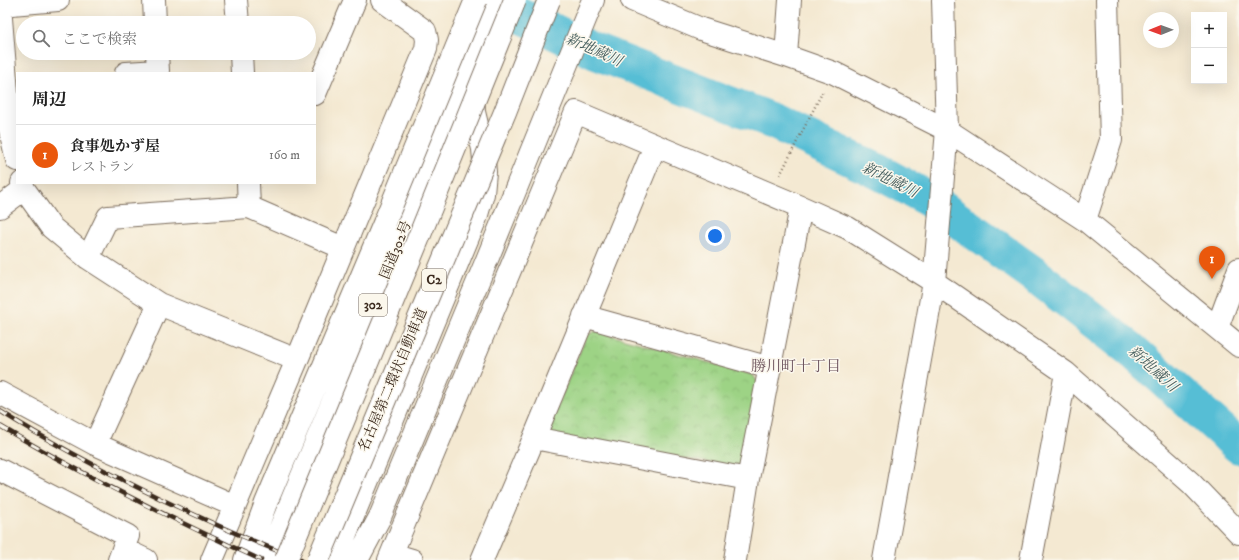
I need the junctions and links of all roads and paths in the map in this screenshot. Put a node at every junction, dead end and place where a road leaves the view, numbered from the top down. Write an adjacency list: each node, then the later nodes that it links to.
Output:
1 (58, 0): 15 (main road)
2 (154, 0): 16 (main road)
3 (236, 0): 17 (main road)
4 (355, 0): 26 (main road)
5 (382, 0): 31 (main road)
6 (476, 0): 63 (main road, bridge)
7 (498, 0): 18 (main road, 国道302号 / 302)
8 (515, 0): 65 (main road, 名古屋第二環状自動車道 / C2, bridge)
9 (549, 0): 66 (main road, 名古屋第二環状自動車道 / C2, bridge)
10 (593, 0): 68 (main road)
11 (632, 0): 19 (main road)
12 (790, 0): 19 (main road)
13 (943, 0): 27 (main road)
14 (1106, 0): 39 (main road)
15 (0, 6): 24 (main road)
16 (155, 16)
17 (237, 16)
18 (478, 49): 28 (main road, 国道302号 / 302); 67 (main road, 国道302号 / 302)
19 (786, 56): 27 (main road)
20 (157, 60): 22 (main road)
21 (241, 60): 23 (main road)
22 (142, 72)
23 (242, 72)
24 (12, 80): 30 (main road)
25 (824, 88): 32 (path)
26 (316, 92)
27 (948, 130): 39 (main road); 44 (main road)
28 (445, 132): 31 (main road); 64 (main road, 国道302号 / 302)
29 (655, 146): 38 (main road); 40 (main road); 46 (main road)
30 (16, 156)
31 (377, 168): 41 (main road)
32 (778, 180)
33 (248, 184): 37 (main road)
34 (23, 186): 36 (main road); 42 (main road)
35 (520, 187): 40 (main road)
36 (0, 207)
37 (249, 207): 41 (main road); 42 (main road)
38 (801, 207): 44 (main road); 50 (main road)
39 (1085, 220): 47 (main road)
40 (529, 225): 60 (main road)
41 (343, 248): 49 (main road)
42 (88, 258): 45 (main road)
43 (1239, 269): 47 (main road)
44 (935, 272): 51 (main road); 72 (main road)
45 (159, 304): 49 (main road); 54 (main road)
46 (584, 316): 50 (main road); 53 (main road)
47 (1217, 328): 48 (main road)
48 (1239, 346)
49 (297, 360): 57 (main road)
50 (770, 368): 56 (main road)
51 (1066, 373): 58 (main road); 73 (main road)
52 (0, 393): 54 (main road)
53 (534, 438): 56 (main road); 70 (main road)
54 (95, 444): 57 (main road)
55 (0, 470): 59 (main road)
56 (748, 479): 71 (main road)
57 (234, 506): 62 (main road)
58 (1239, 533)
59 (121, 555): 61 (main road)
60 (390, 557): 69 (main road)
61 (146, 560)
62 (212, 560)
63 (245, 560)
64 (267, 560)
65 (286, 560)
66 (318, 560)
67 (335, 560)
68 (357, 560)
69 (412, 560)
70 (482, 560)
71 (735, 560)
72 (884, 560)
73 (1031, 560)

